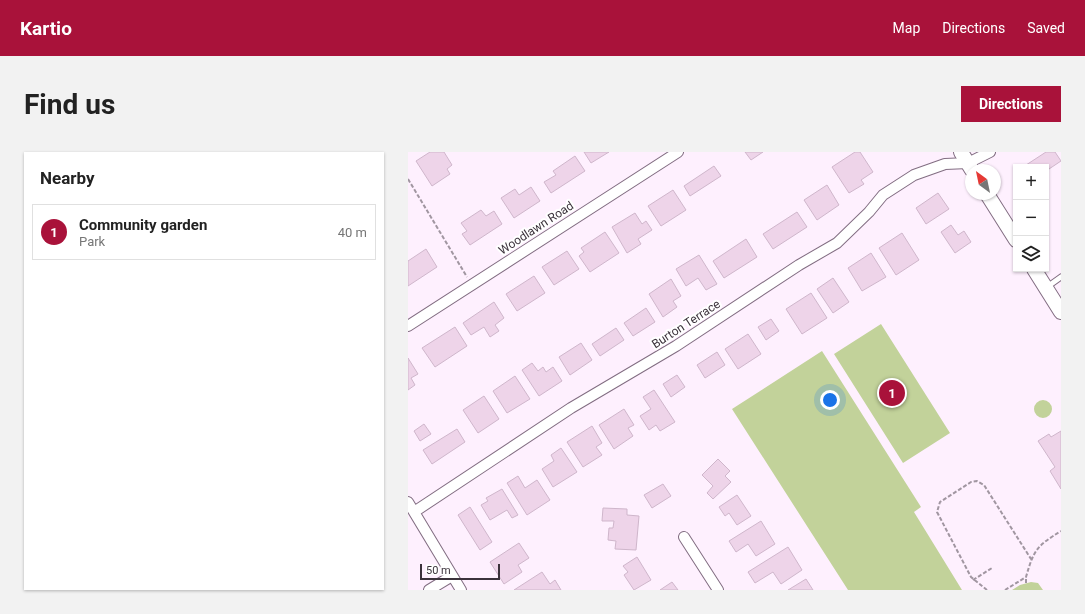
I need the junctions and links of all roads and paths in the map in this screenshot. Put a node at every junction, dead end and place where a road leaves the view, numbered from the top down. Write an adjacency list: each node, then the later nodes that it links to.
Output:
1 (678, 152): 9 (street, Woodlawn Road)
2 (990, 152): 3 (street)
3 (967, 162): 14 (street, Burton Terrace)
4 (408, 179): 9 (path)
5 (991, 200): 6 (street)
6 (1013, 236)
7 (1036, 272): 10 (street)
8 (1061, 278): 10 (lane)
9 (472, 285): 12 (street, Woodlawn Road)
10 (1046, 287): 11 (street)
11 (1061, 312)
12 (408, 326)
13 (408, 502): 14 (street)
14 (414, 512): 19 (street)
15 (1061, 531): 17 (path)
16 (684, 537): 25 (street)
17 (1031, 559): 20 (path); 21 (path)
18 (992, 568): 21 (path)
19 (452, 576): 23 (street); 24 (street)
20 (1026, 577): 22 (path); 27 (path)
21 (973, 580): 26 (path)
22 (1026, 583)
23 (429, 590)
24 (461, 590)
25 (718, 590)
26 (987, 590)
27 (1005, 590)

